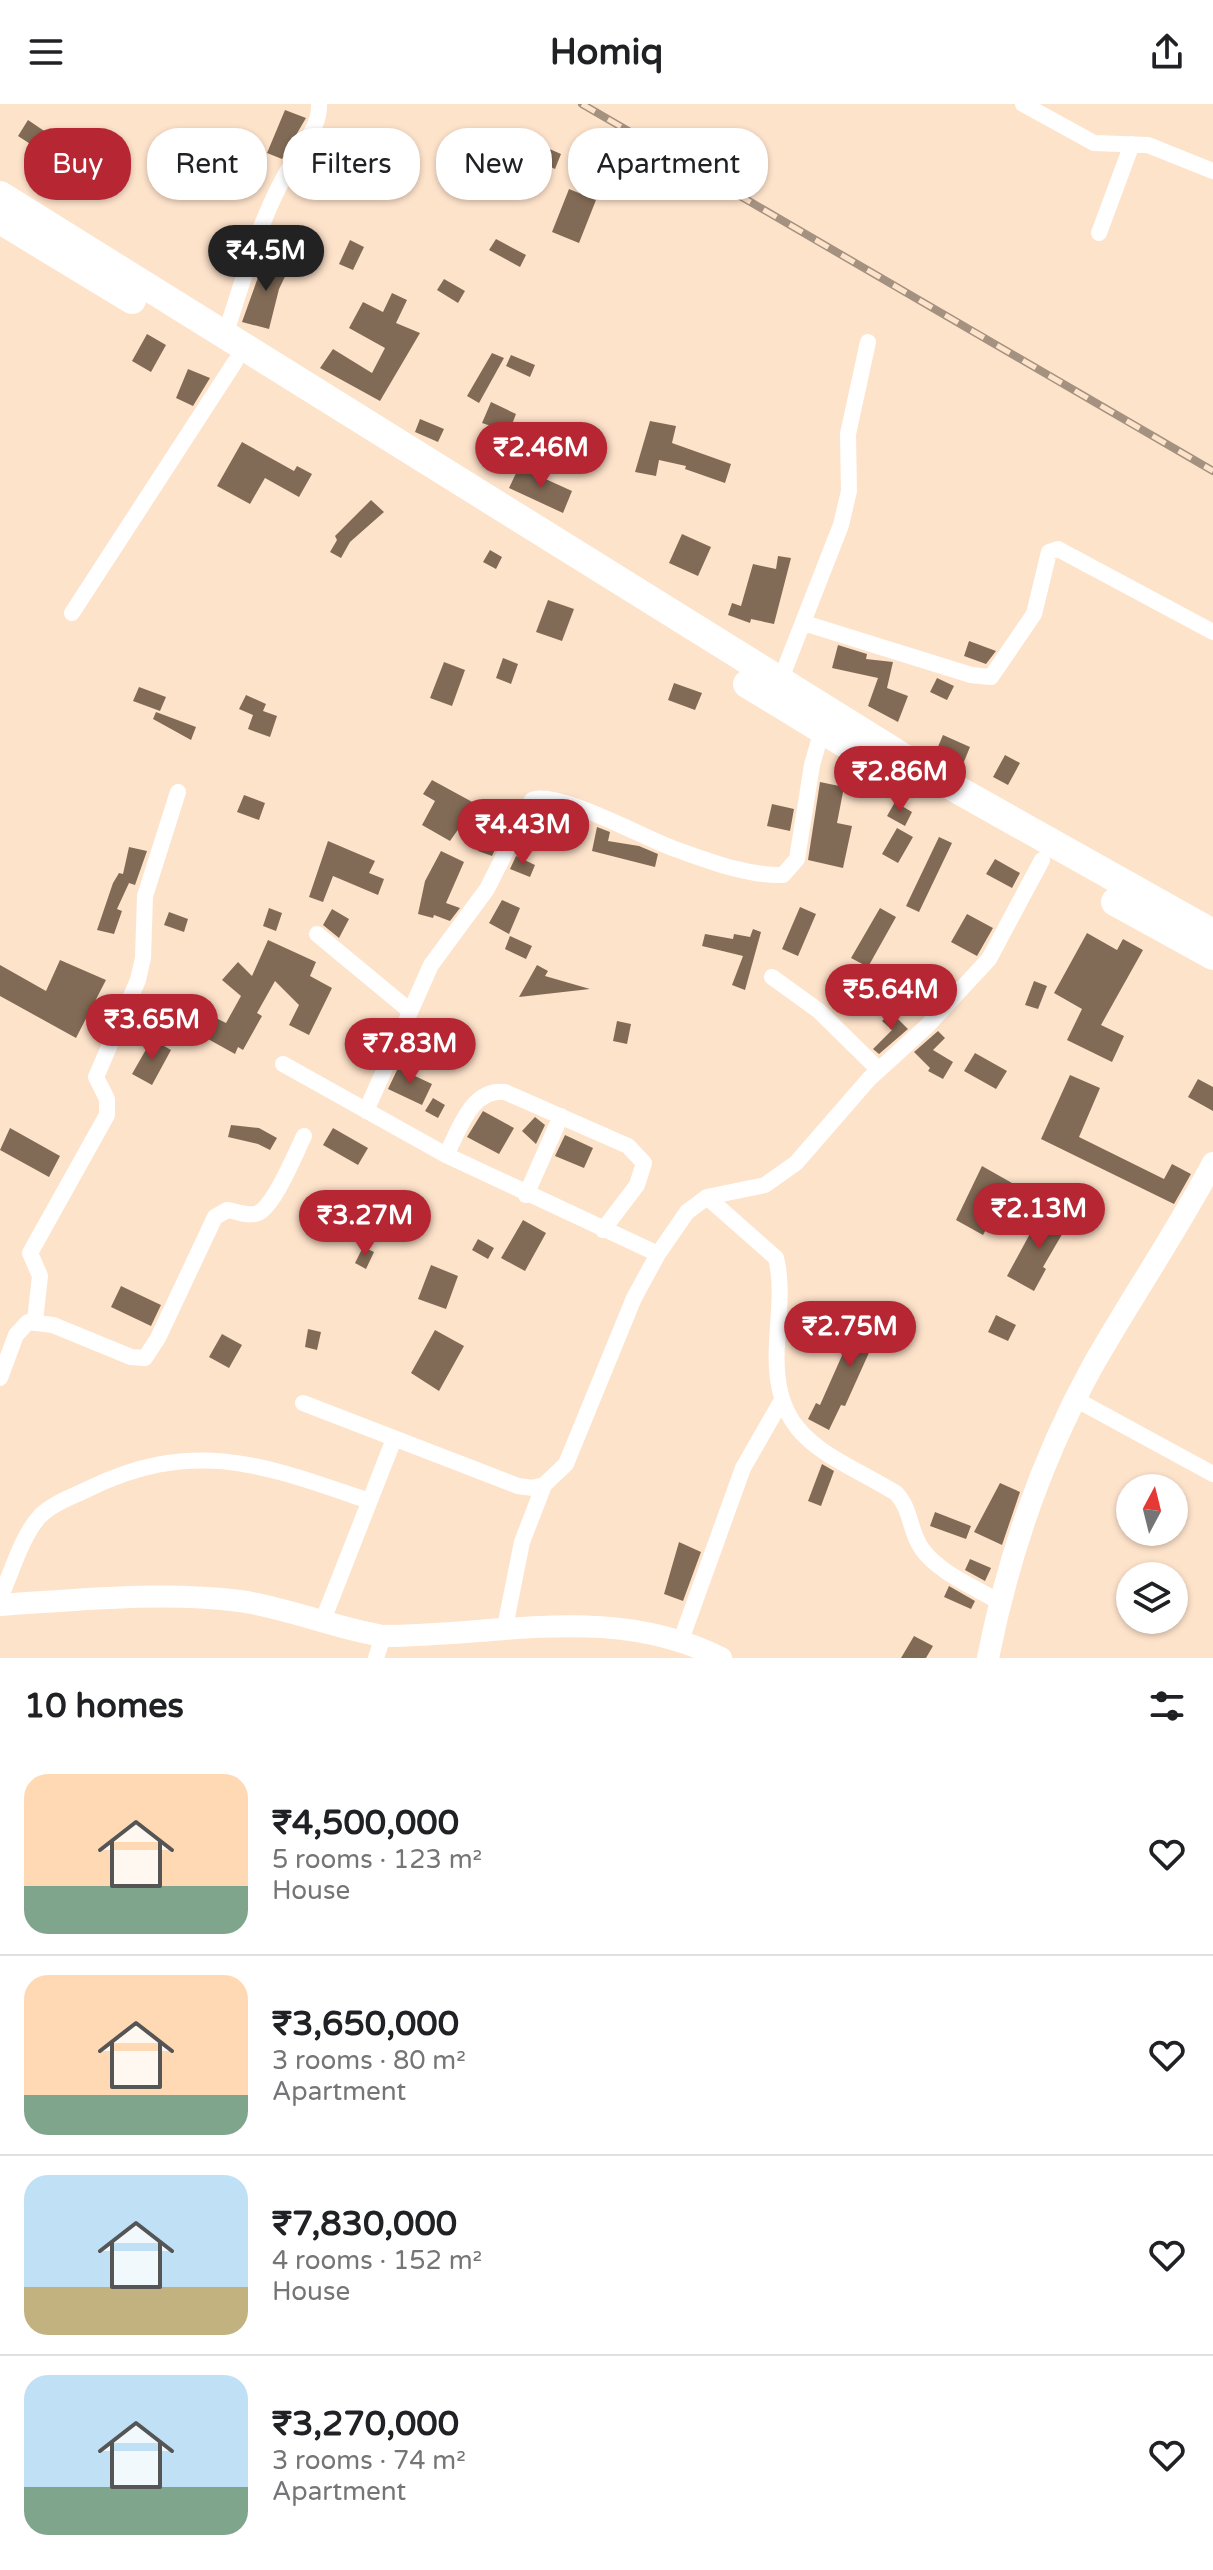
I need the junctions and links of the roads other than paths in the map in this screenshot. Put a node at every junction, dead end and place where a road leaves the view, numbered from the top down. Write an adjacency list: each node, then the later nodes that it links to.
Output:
1 (319, 104): 8 (street)
2 (1023, 104): 3 (street)
3 (1132, 144): 4 (street); 7 (street)
4 (1213, 171)
5 (0, 195): 8 (highway)
6 (0, 220): 10 (highway)
7 (1099, 233)
8 (225, 335): 14 (highway)
9 (868, 342): 12 (street)
10 (235, 362): 11 (street); 15 (highway)
11 (72, 613)
12 (804, 623): 13 (street); 14 (street)
13 (1213, 632)
14 (780, 681): 18 (highway)
15 (822, 730): 17 (highway); 22 (street)
16 (178, 792): 34 (street)
17 (1042, 860): 20 (highway); 24 (street)
18 (1213, 933)
19 (317, 934): 22 (street)
20 (1213, 956)
21 (772, 977): 24 (street)
22 (410, 1011): 25 (street)
23 (283, 1064): 25 (street)
24 (879, 1070): 31 (street)
25 (366, 1111): 28 (street)
26 (561, 1116): 28 (street); 30 (street); 32 (street)
27 (304, 1136): 34 (street)
28 (446, 1155): 30 (street)
29 (1213, 1163): 37 (street)
30 (526, 1195): 32 (street)
31 (707, 1197): 33 (street); 36 (street)
32 (603, 1230): 33 (street)
33 (658, 1254): 41 (street)
34 (35, 1321): 35 (street)
35 (0, 1378)
36 (782, 1400): 44 (street); 49 (street)
37 (1077, 1400): 40 (street); 44 (street)
38 (303, 1403): 39 (street)
39 (394, 1439): 41 (street); 42 (street)
40 (1213, 1474)
41 (544, 1485): 47 (street)
42 (369, 1501): 43 (street); 46 (street)
43 (0, 1598)
44 (999, 1602): 52 (street)
45 (0, 1605): 46 (street)
46 (323, 1620): 48 (street)
47 (505, 1627): 48 (street); 49 (street)
48 (383, 1636): 50 (street)
49 (681, 1640): 51 (street)
50 (376, 1658)
51 (721, 1658)
52 (988, 1658)

